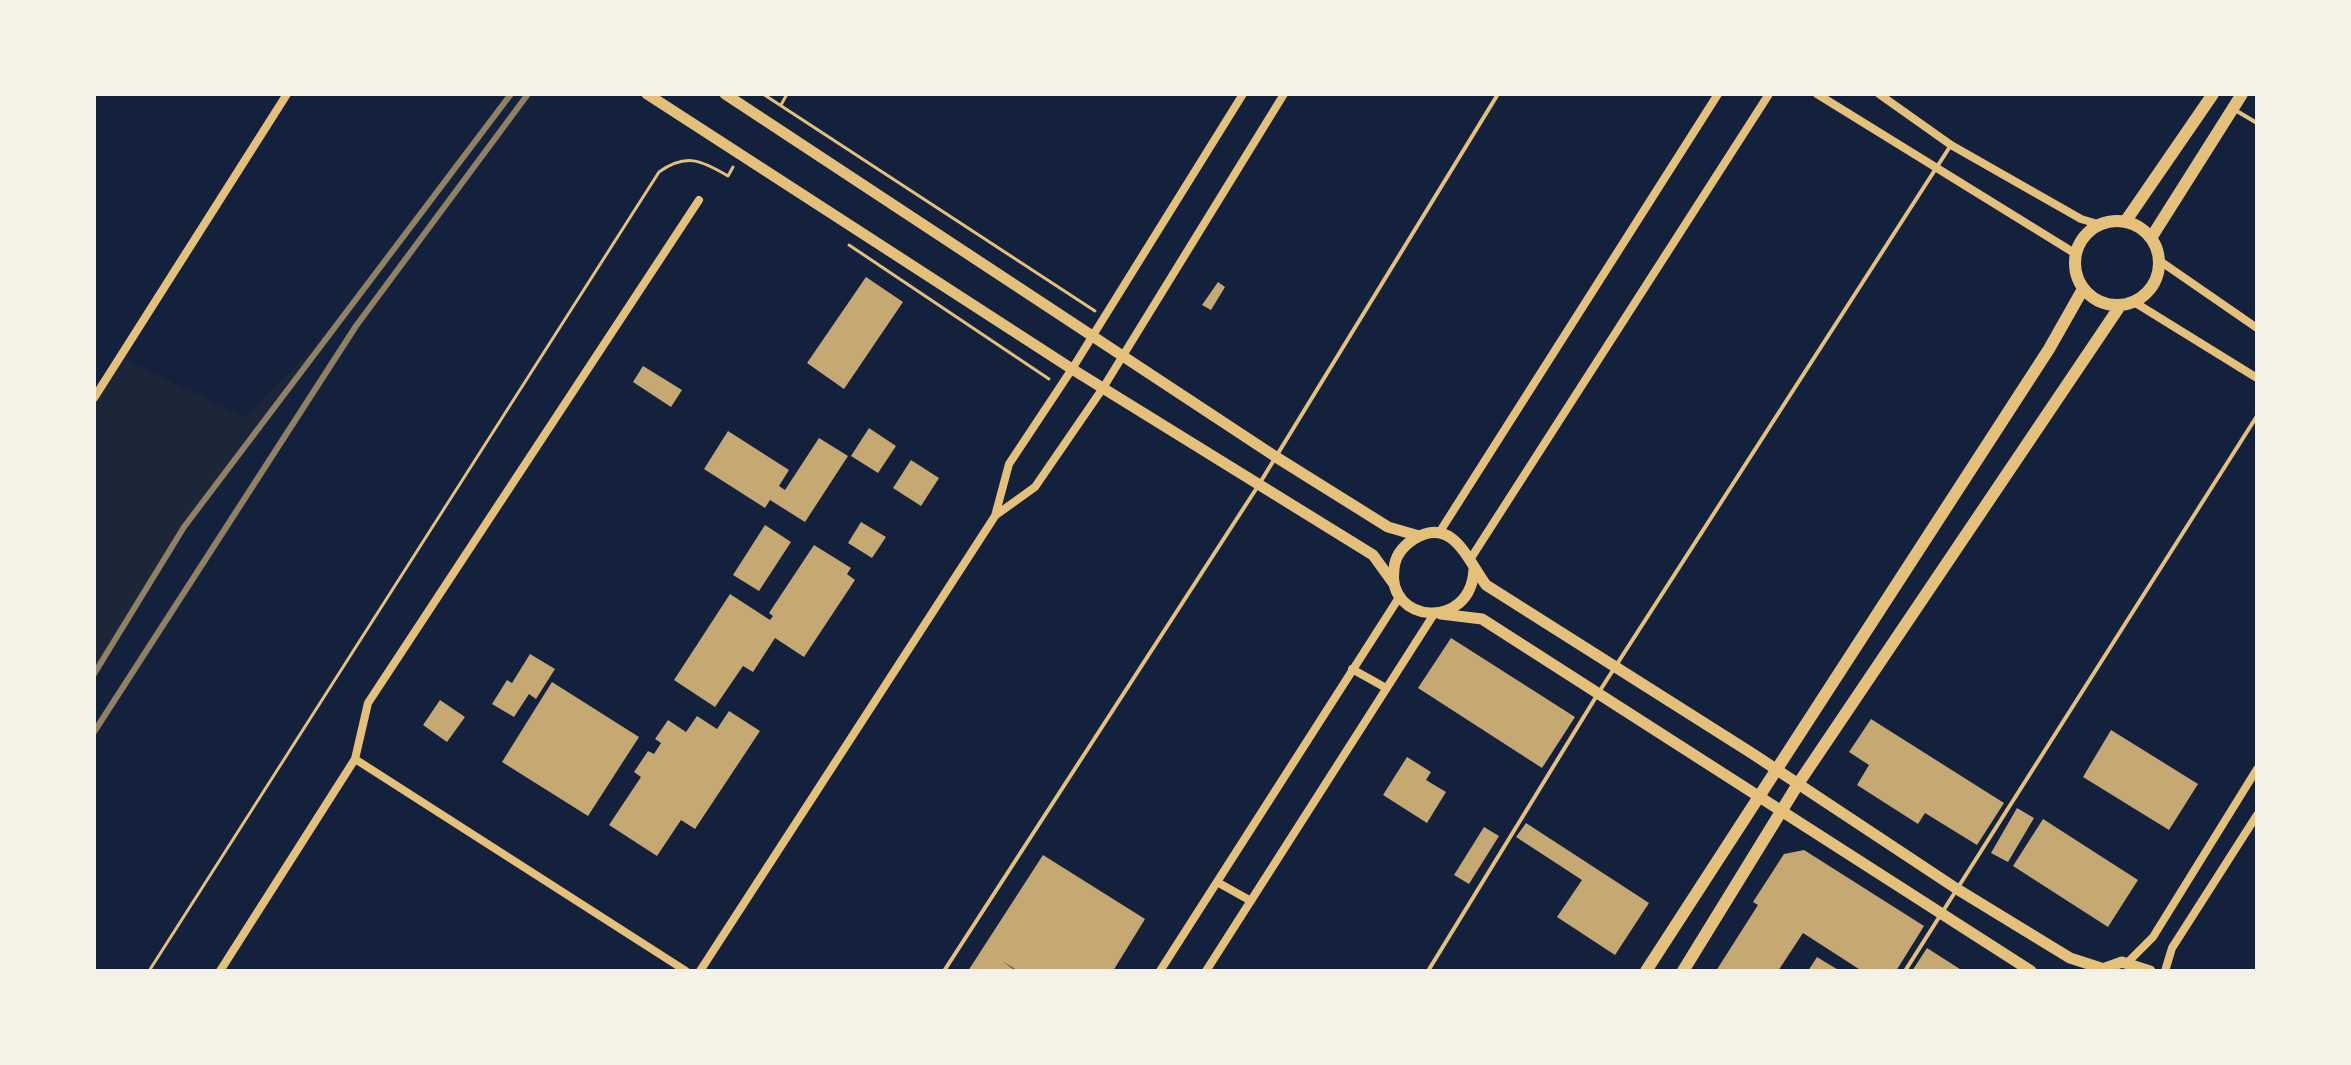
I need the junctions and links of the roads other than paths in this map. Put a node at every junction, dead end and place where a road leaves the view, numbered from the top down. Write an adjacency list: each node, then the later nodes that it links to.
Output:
1 (287, 94): 32 (street)
2 (647, 94): 29 (main road)
3 (725, 94): 27 (main road)
4 (1243, 94): 27 (street)
5 (1284, 94): 28 (street)
6 (1498, 94): 34 (lane)
7 (1718, 94): 37 (street)
8 (1769, 94): 39 (street)
9 (1817, 94): 16 (street)
10 (1879, 94): 15 (street)
11 (2213, 94): 18 (highway)
12 (2242, 94): 13 (highway)
13 (2233, 108): 14 (lane); 20 (highway)
14 (2257, 123)
15 (1951, 145): 16 (lane); 19 (street)
16 (1935, 170): 21 (street); 43 (lane)
17 (699, 200): 47 (street)
18 (2125, 222): 19 (highway); 20 (highway)
19 (2101, 225): 21 (highway)
20 (2151, 238): 22 (highway)
21 (2076, 254): 23 (highway)
22 (2160, 261): 24 (highway); 26 (street)
23 (2083, 289): 25 (highway); 48 (highway)
24 (2134, 302): 25 (highway); 30 (street)
25 (2120, 306): 50 (highway)
26 (2257, 328)
27 (1092, 338): 28 (main road); 29 (street)
28 (1120, 357): 31 (street); 34 (main road)
29 (1072, 369): 31 (main road); 36 (street)
30 (2257, 378)
31 (1103, 388): 35 (main road); 36 (street)
32 (94, 398)
33 (2257, 416): 55 (lane)
34 (1276, 457): 35 (lane); 38 (main road)
35 (1258, 486): 40 (main road); 63 (lane)
36 (995, 516): 62 (street)
37 (1439, 533): 38 (main road); 39 (main road)
38 (1419, 536): 40 (main road)
39 (1472, 563): 42 (main road); 43 (main road)
40 (1394, 584): 41 (main road)
41 (1400, 596): 42 (main road); 44 (street)
42 (1437, 614): 45 (street); 46 (main road)
43 (1617, 667): 46 (lane); 48 (main road)
44 (1352, 669): 45 (street); 54 (street)
45 (1386, 688): 56 (street)
46 (1599, 692): 51 (main road); 66 (lane)
47 (355, 759): 60 (street); 61 (street)
48 (1775, 768): 50 (main road); 51 (highway)
49 (2257, 769): 58 (street)
50 (1798, 784): 52 (highway); 55 (main road)
51 (1758, 794): 52 (main road); 67 (highway)
52 (1782, 810): 57 (main road); 68 (highway)
53 (2257, 815): 72 (street)
54 (1217, 882): 56 (street); 64 (street)
55 (1957, 889): 57 (lane); 59 (main road)
56 (1251, 901): 65 (street)
57 (1940, 916): 69 (lane); 70 (main road)
58 (2128, 962): 59 (main road); 71 (main road)
59 (2099, 970)
60 (220, 971)
61 (686, 971)
62 (700, 971)
63 (944, 971)
64 (1160, 971)
65 (1206, 971)
66 (1428, 971)
67 (1646, 971)
68 (1683, 971)
69 (1905, 971)
70 (2031, 971)
71 (2150, 971)
72 (2165, 971)

